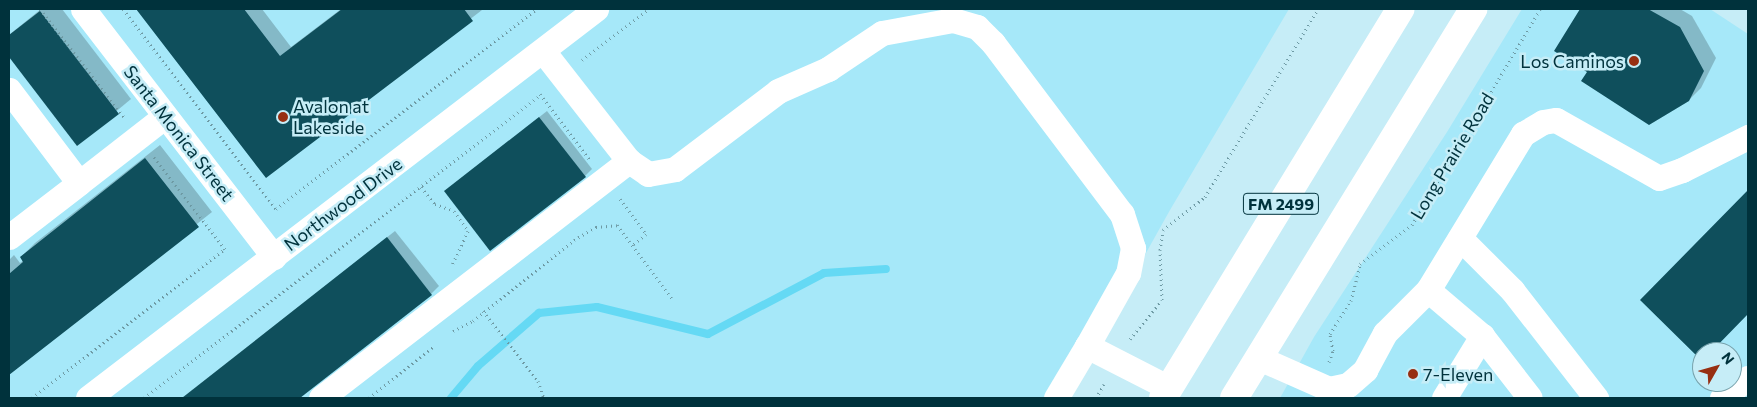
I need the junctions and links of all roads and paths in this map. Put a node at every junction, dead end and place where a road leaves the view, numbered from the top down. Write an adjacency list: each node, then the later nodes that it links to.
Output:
1 (83, 9): 12 (street, Santa Monica Street)
2 (123, 9): 3 (path)
3 (537, 9)
4 (596, 9): 9 (street, Northwood Drive)
5 (1318, 9): 30 (path)
6 (1400, 9): 33 (main road, FM 2499)
7 (1473, 9): 29 (main road, FM 2499)
8 (1540, 9): 32 (path, Long Prairie Road)
9 (543, 52): 14 (street); 20 (street, Northwood Drive)
10 (9, 90): 15 (street)
11 (540, 95): 16 (path)
12 (165, 116): 15 (street); 20 (street, Santa Monica Street)
13 (1748, 137): 18 (street)
14 (629, 161): 21 (street); 28 (street)
15 (79, 183): 17 (street)
16 (420, 187): 21 (path); 36 (path)
17 (9, 237)
18 (1460, 238): 22 (street); 45 (street)
19 (225, 249): 34 (path)
20 (274, 256): 35 (street, Northwood Drive)
21 (463, 289): 37 (street)
22 (1428, 290): 26 (street); 32 (street)
23 (673, 300): 24 (path)
24 (483, 311): 25 (path); 39 (path)
25 (449, 333)
26 (1482, 336): 43 (street); 44 (street)
27 (434, 345): 38 (path)
28 (1087, 346): 30 (street); 40 (street)
29 (1258, 358): 32 (street); 42 (main road, FM 2499)
30 (1117, 361): 33 (street); 41 (path)
31 (1748, 378): 46 (street)
32 (1326, 390)
33 (1166, 393)
34 (32, 398)
35 (88, 398)
36 (144, 398)
37 (321, 398)
38 (369, 398)
39 (544, 398)
40 (1056, 398)
41 (1096, 398)
42 (1234, 398)
43 (1444, 398)
44 (1530, 398)
45 (1596, 398)
46 (1722, 398)

